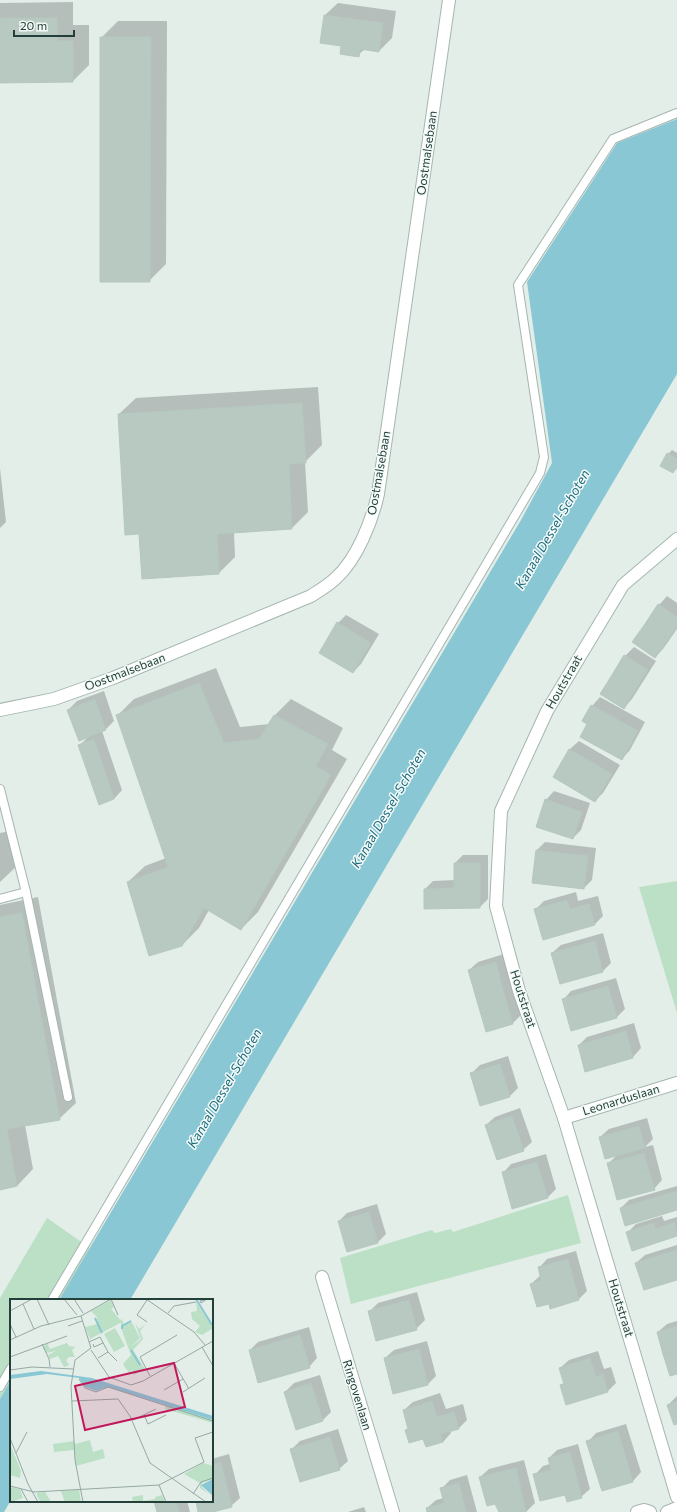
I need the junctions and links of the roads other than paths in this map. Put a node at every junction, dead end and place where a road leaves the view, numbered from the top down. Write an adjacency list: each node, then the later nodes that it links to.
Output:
1 (449, 0): 4 (street, Oostmalsebaan)
2 (677, 113): 12 (lane)
3 (677, 538): 10 (street, Houtstraat)
4 (0, 710)
5 (0, 789): 6 (lane)
6 (26, 892): 7 (lane); 9 (lane)
7 (0, 898)
8 (677, 1083): 10 (street, Leonarduslaan)
9 (68, 1097)
10 (564, 1118): 15 (street, Houtstraat)
11 (322, 1278): 17 (street, Ringovenlaan)
12 (53, 1299)
13 (10, 1370): 14 (lane)
14 (0, 1387)
15 (677, 1497)
16 (677, 1508): 20 (street)
17 (393, 1512)
18 (637, 1512): 19 (street)
19 (650, 1512)
20 (667, 1512)

